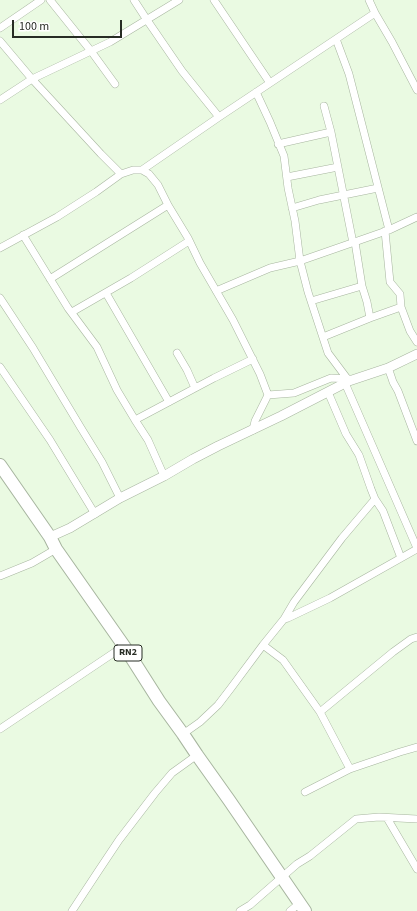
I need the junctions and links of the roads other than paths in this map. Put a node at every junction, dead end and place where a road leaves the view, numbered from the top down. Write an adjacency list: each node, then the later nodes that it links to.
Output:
1 (41, 0): 9 (street)
2 (50, 0): 12 (street)
3 (134, 0): 8 (street)
4 (179, 0): 8 (street)
5 (214, 0): 14 (street)
6 (369, 0): 7 (street)
7 (375, 13): 10 (street); 16 (street)
8 (147, 20): 12 (street); 20 (street)
9 (0, 28)
10 (336, 39): 14 (street); 27 (street)
11 (0, 41): 13 (street)
12 (90, 51): 13 (street); 15 (street)
13 (32, 79): 18 (street); 25 (street)
14 (270, 83): 17 (street)
15 (114, 84)
16 (417, 90)
17 (256, 92): 20 (street); 22 (street)
18 (0, 100)
19 (324, 106): 21 (street)
20 (219, 117): 24 (street)
21 (331, 132): 22 (street); 23 (street)
22 (278, 144): 26 (street)
23 (338, 167): 26 (street); 28 (street)
24 (142, 170): 25 (street); 29 (street)
25 (121, 174): 33 (street)
26 (287, 177): 30 (street)
27 (378, 188): 28 (street); 32 (street)
28 (343, 195): 30 (street); 35 (street)
29 (168, 205): 34 (street); 38 (street)
30 (292, 208): 37 (street)
31 (417, 217): 32 (street)
32 (387, 231): 35 (street); 44 (street)
33 (23, 235): 36 (street); 38 (street)
34 (189, 241): 40 (street); 41 (street)
35 (354, 242): 37 (street); 39 (street)
36 (0, 248)
37 (300, 260): 40 (street); 43 (street)
38 (50, 279): 45 (street)
39 (362, 286): 43 (street); 46 (street)
40 (216, 291): 51 (street)
41 (106, 293): 45 (street); 58 (street)
42 (0, 298): 64 (street)
43 (311, 301): 47 (street)
44 (401, 307): 46 (street); 48 (street)
45 (72, 312): 59 (street)
46 (370, 318): 47 (street)
47 (323, 338): 54 (street)
48 (417, 342)
49 (178, 353): 55 (street)
50 (417, 354): 53 (street)
51 (253, 359): 55 (street); 57 (street)
52 (0, 367): 66 (street)
53 (388, 368): 54 (street); 61 (street)
54 (348, 381): 56 (street); 57 (street); 68 (street)
55 (195, 388): 58 (street)
56 (328, 392): 60 (street); 65 (street)
57 (268, 395): 60 (street)
58 (169, 402): 59 (street)
59 (135, 420): 63 (street)
60 (253, 430): 63 (street)
61 (417, 441)
62 (0, 465): 67 (highway, RN2)
63 (164, 476): 64 (street)
64 (120, 498): 66 (street)
65 (375, 499): 70 (street); 72 (street)
66 (95, 514): 67 (street)
67 (50, 537): 69 (highway, RN2)
68 (417, 548): 70 (street)
69 (56, 549): 71 (street); 75 (highway, RN2)
70 (401, 558): 72 (street)
71 (0, 576)
72 (284, 619): 74 (street)
73 (417, 637): 76 (street)
74 (263, 645): 76 (street); 78 (street)
75 (124, 646): 77 (street); 78 (highway, RN2)
76 (320, 712): 81 (street)
77 (0, 729)
78 (183, 734): 80 (highway, RN2)
79 (417, 747): 81 (street)
80 (197, 755): 86 (highway, RN2); 88 (street)
81 (350, 769): 82 (street)
82 (305, 792)
83 (387, 818): 84 (street); 85 (street); 86 (street)
84 (417, 819)
85 (417, 869)
86 (282, 877): 87 (highway, RN2); 89 (street)
87 (303, 907): 90 (street)
88 (72, 911)
89 (240, 911)
90 (290, 911)

